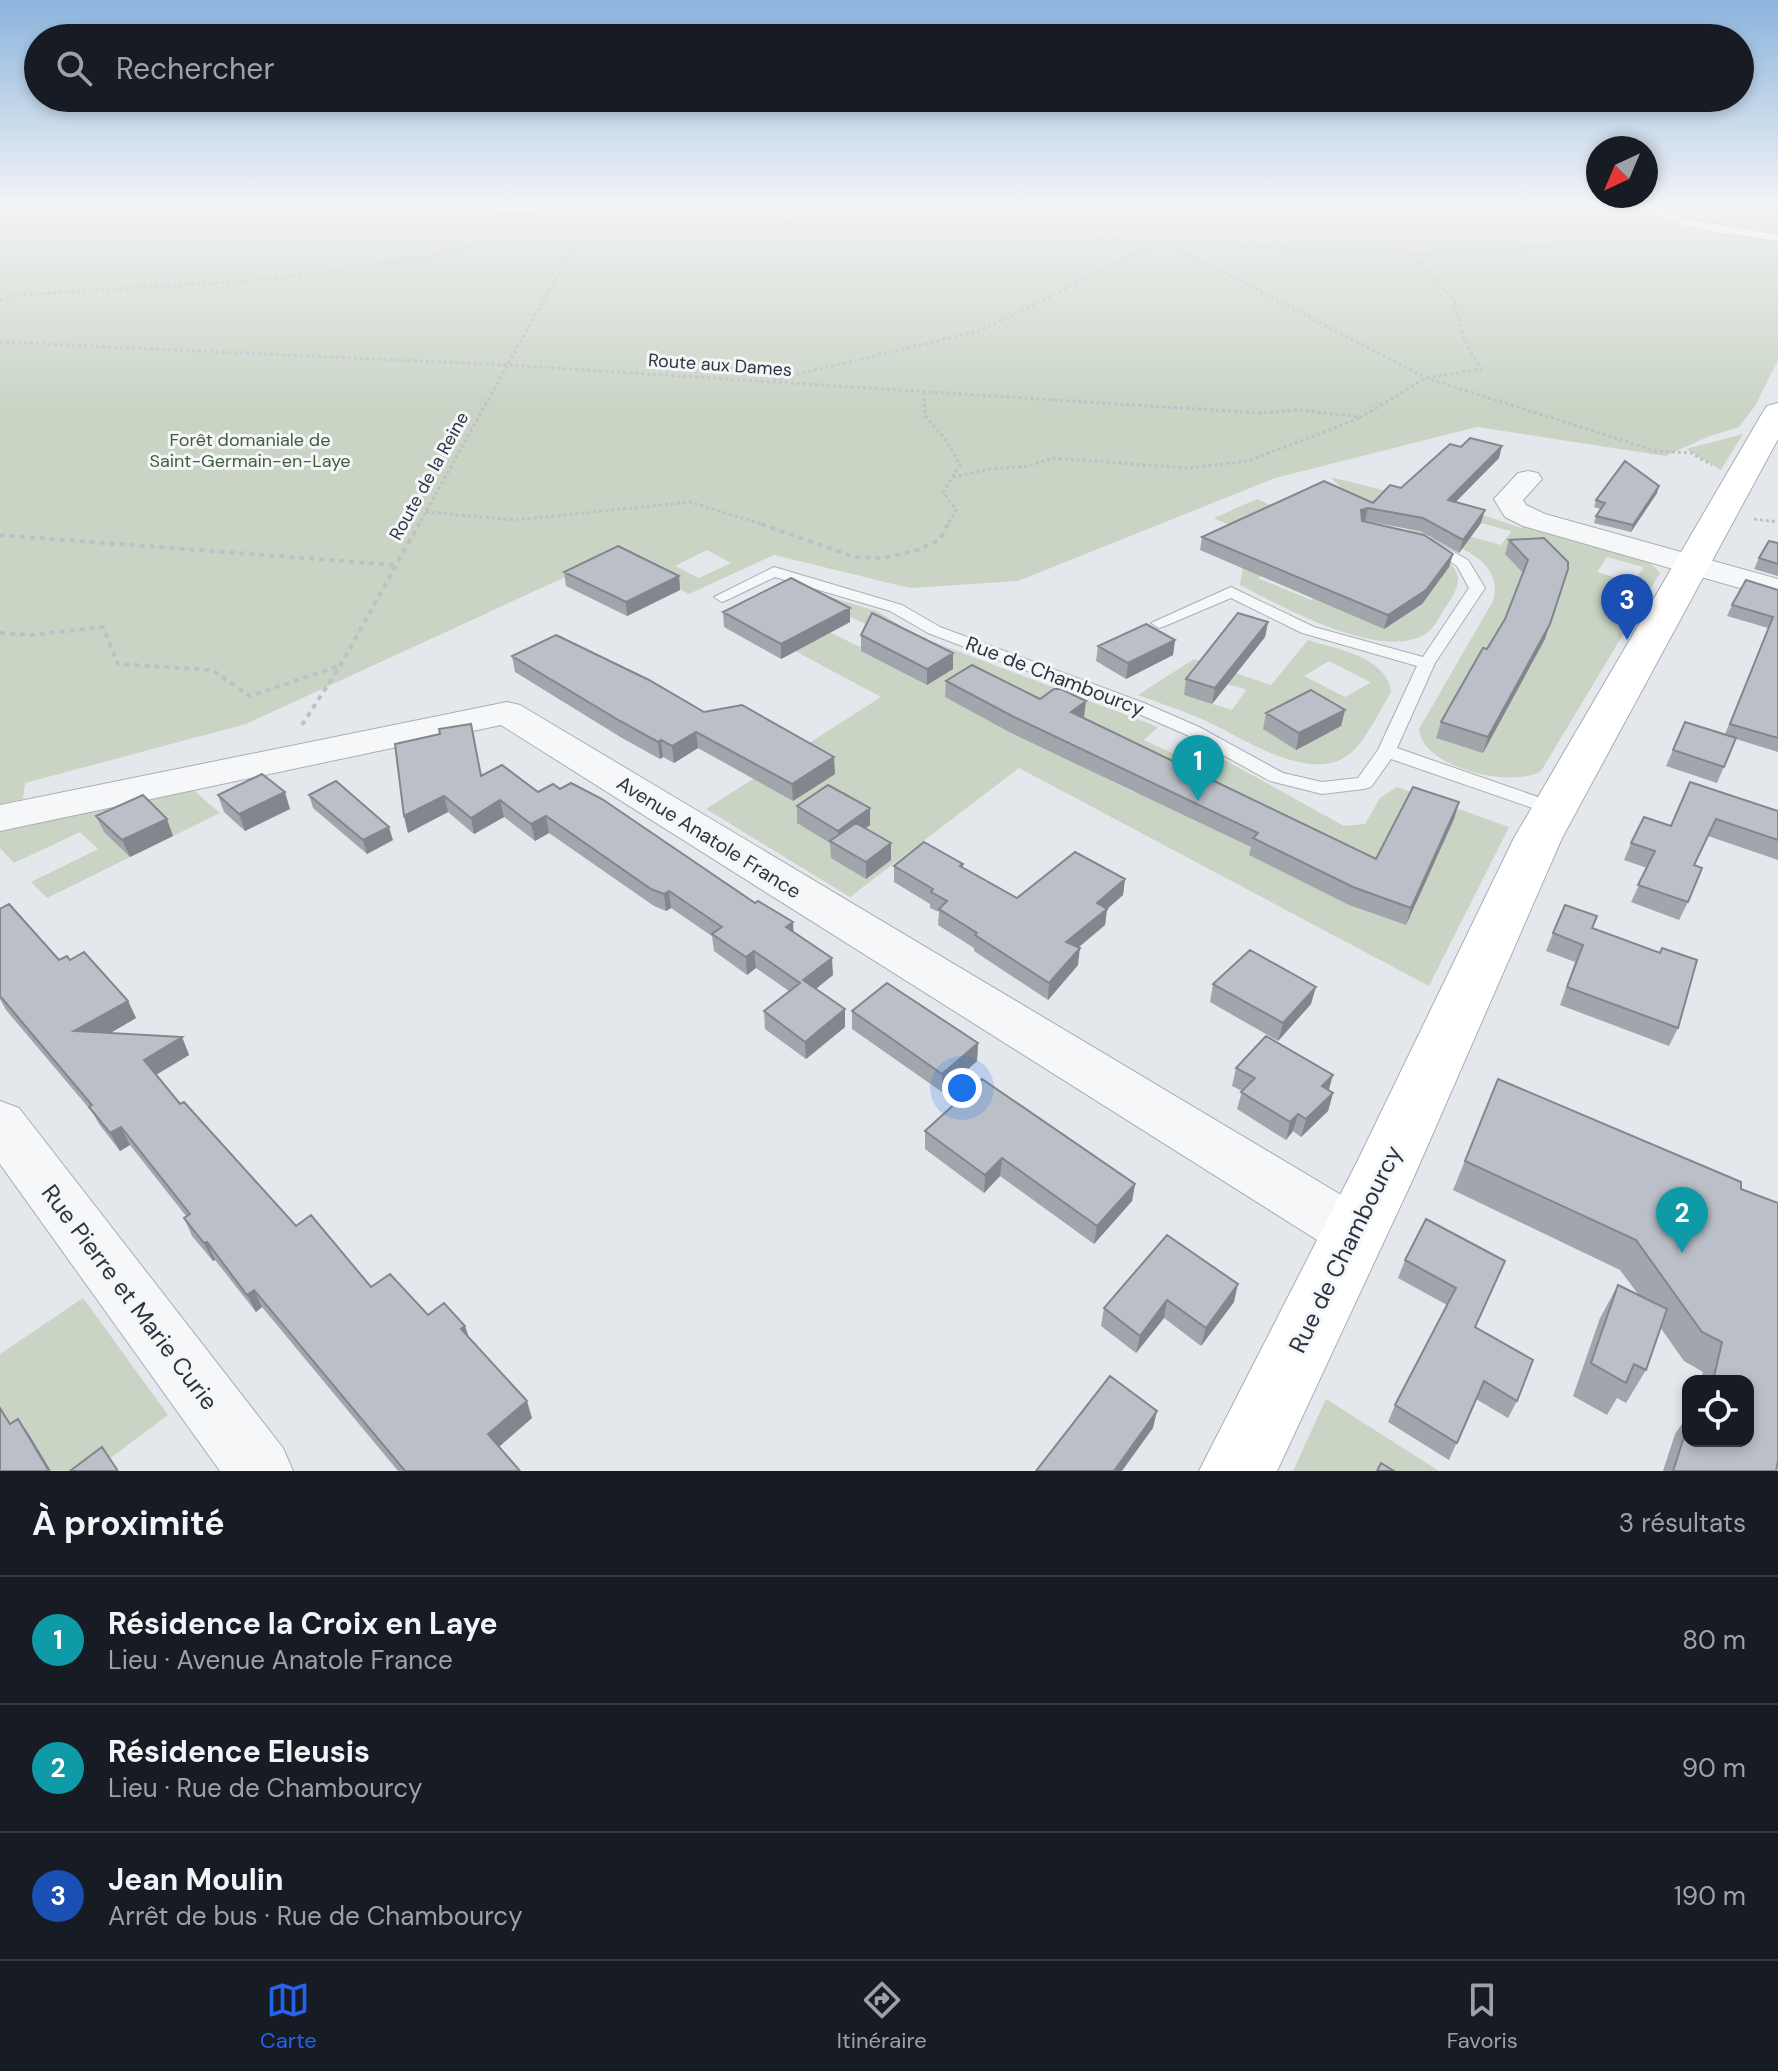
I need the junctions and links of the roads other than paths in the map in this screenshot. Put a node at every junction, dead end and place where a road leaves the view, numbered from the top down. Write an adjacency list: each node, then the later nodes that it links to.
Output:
1 (1778, 412): 4 (main road, Rue de Chambourcy)
2 (1528, 479): 4 (street)
3 (1414, 536): 8 (lane, Rue de Chambourcy)
4 (1693, 563): 5 (street); 10 (main road, Rue de Chambourcy)
5 (1778, 589)
6 (722, 597): 9 (lane, Rue de Chambourcy)
7 (1159, 623): 8 (lane)
8 (1427, 663): 9 (lane, Rue de Chambourcy)
9 (1387, 751): 10 (lane)
10 (1554, 809): 13 (main road, Rue de Chambourcy)
11 (0, 818): 13 (street, Avenue Anatole France)
12 (0, 1123): 14 (street, Rue Pierre et Marie Curie)
13 (1353, 1232): 15 (main road, Rue de Chambourcy)
14 (260, 1471)
15 (1237, 1471)

